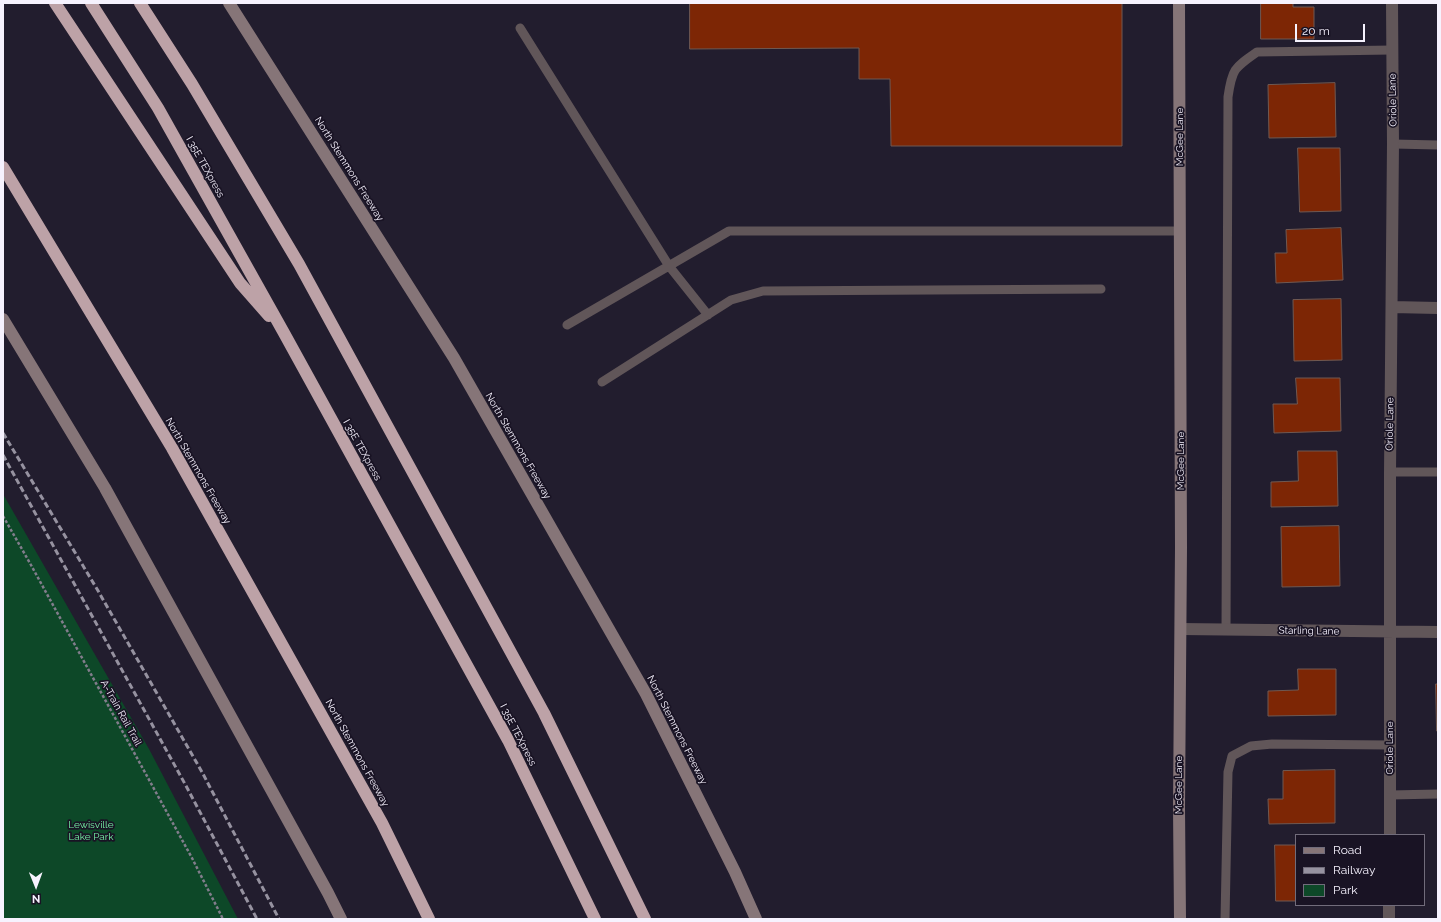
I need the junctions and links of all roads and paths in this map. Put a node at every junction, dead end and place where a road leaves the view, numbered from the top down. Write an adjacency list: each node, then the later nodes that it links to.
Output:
1 (55, 3): 20 (highway)
2 (91, 3): 20 (highway, I 35E TEXpress)
3 (140, 3): 38 (highway)
4 (229, 3): 39 (main road, North Stemmons Freeway)
5 (1179, 3): 12 (main road, McGee Lane)
6 (1392, 8): 8 (street, Oriole Lane)
7 (520, 28): 13 (lane)
8 (1392, 50): 9 (street, Oriole Lane); 26 (lane)
9 (1393, 144): 10 (lane); 15 (street, Oriole Lane)
10 (1438, 145)
11 (3, 167): 36 (highway, North Stemmons Freeway)
12 (1180, 231): 13 (lane); 25 (main road, McGee Lane)
13 (669, 266): 17 (lane); 19 (lane)
14 (1101, 289): 17 (lane)
15 (1392, 307): 16 (street); 22 (street, Oriole Lane)
16 (1438, 308)
17 (708, 315): 21 (lane)
18 (3, 318): 35 (main road)
19 (567, 325)
20 (284, 333): 37 (highway, I 35E TEXpress)
21 (602, 382)
22 (1390, 472): 23 (lane); 27 (street, Oriole Lane)
23 (1438, 472)
24 (3, 516): 34 (path, A-Train Rail Trail)
25 (1181, 630): 26 (street, Starling Lane); 40 (main road, McGee Lane)
26 (1226, 630): 27 (street, Starling Lane)
27 (1390, 632): 28 (street, Starling Lane); 29 (street, Oriole Lane)
28 (1438, 632)
29 (1389, 745): 31 (street, Oriole Lane); 41 (lane)
30 (1438, 794): 31 (lane)
31 (1390, 795): 32 (street, Oriole Lane)
32 (1390, 834)
33 (1389, 906): 42 (street)
34 (223, 919)
35 (341, 919)
36 (429, 919)
37 (595, 919)
38 (645, 919)
39 (756, 919)
40 (1180, 919)
41 (1225, 919)
42 (1389, 919)

